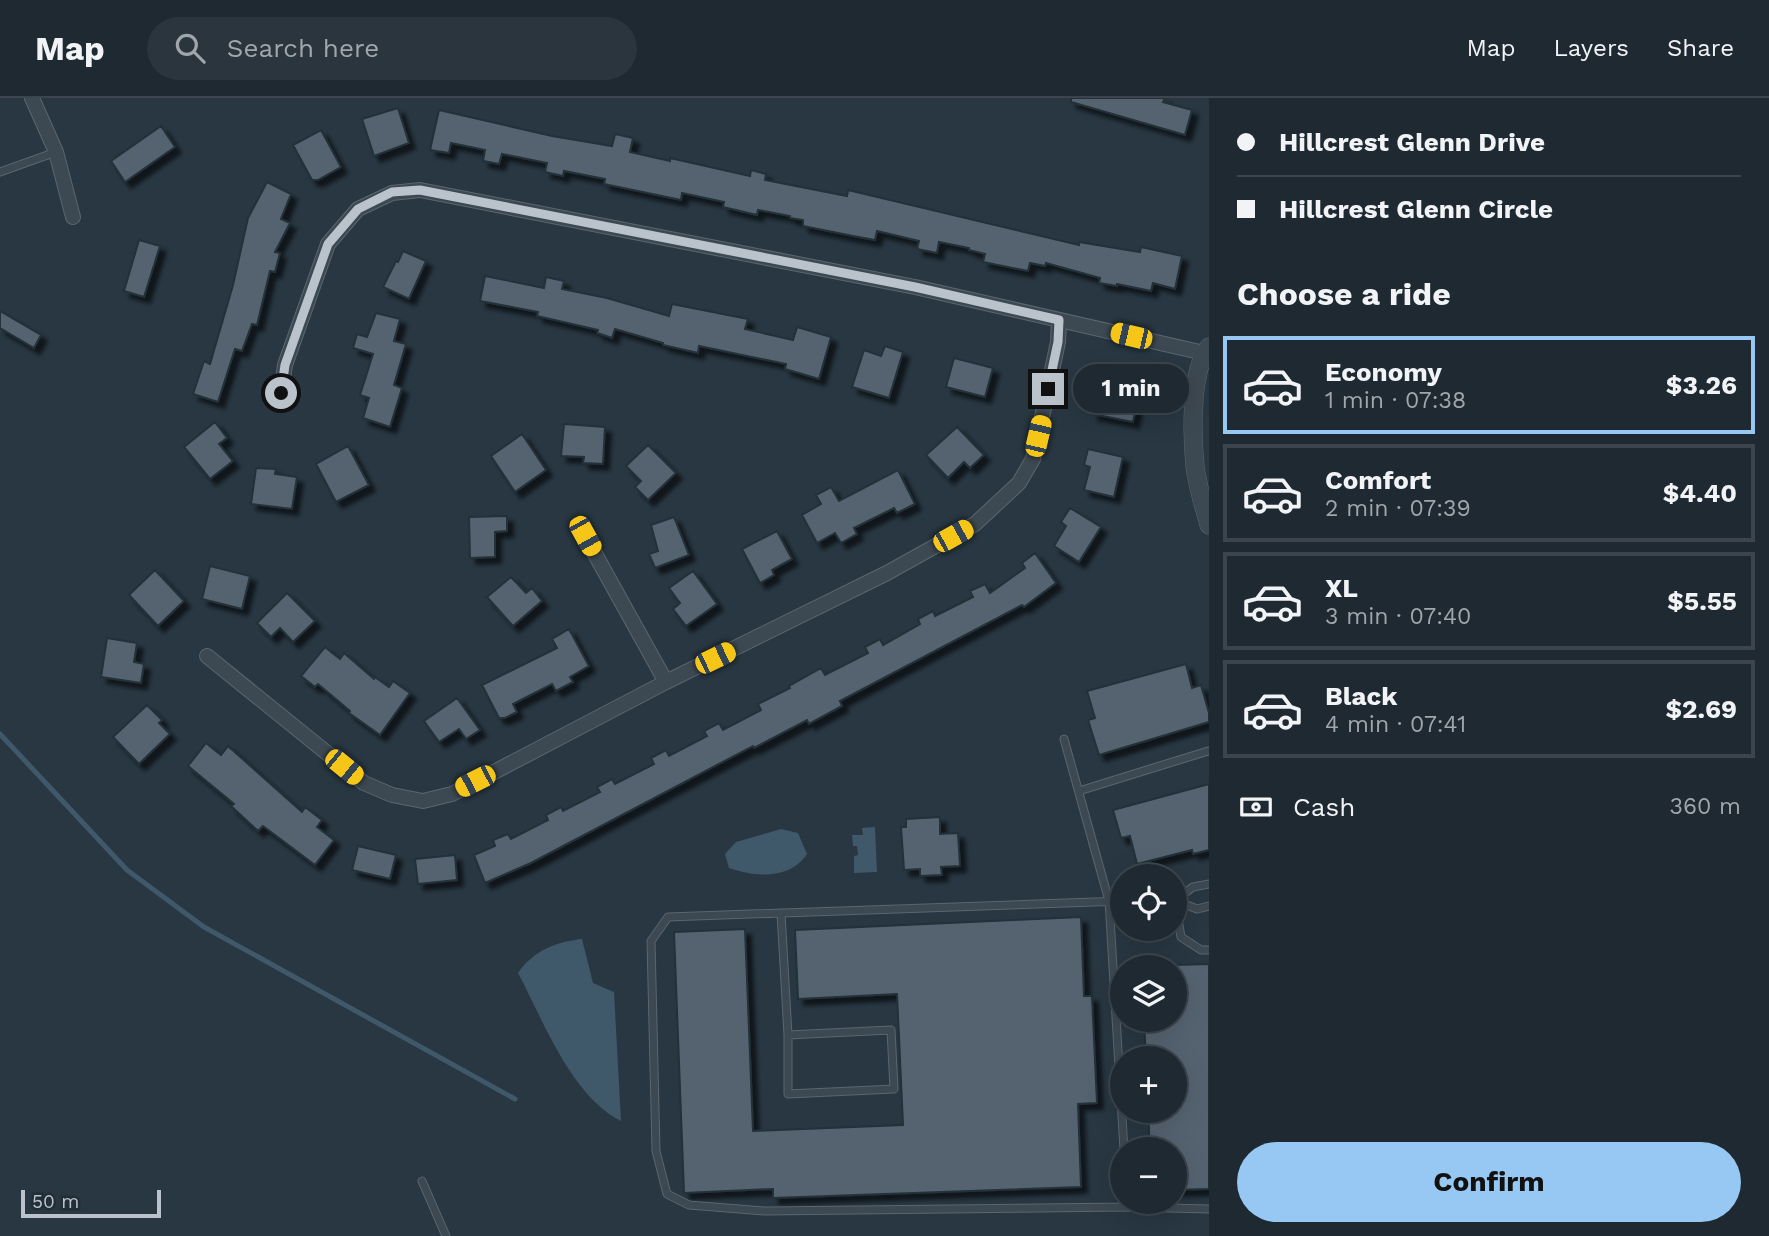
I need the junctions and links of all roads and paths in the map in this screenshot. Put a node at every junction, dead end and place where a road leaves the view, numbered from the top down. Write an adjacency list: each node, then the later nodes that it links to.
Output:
1 (32, 98): 2 (street)
2 (56, 152): 3 (lane); 4 (street)
3 (0, 172)
4 (73, 217)
5 (1059, 320): 6 (street); 7 (street); 11 (street)
6 (1206, 350): 8 (street)
7 (281, 393)
8 (1209, 525)
9 (585, 536): 11 (street)
10 (207, 656): 11 (street)
11 (666, 682)
12 (1064, 739): 14 (lane)
13 (1209, 751): 14 (lane)
14 (1079, 791): 17 (lane)
15 (1209, 884): 16 (lane)
16 (1187, 891)
17 (1109, 901): 20 (lane); 24 (lane)
18 (1187, 905): 19 (lane)
19 (1209, 906)
20 (781, 913): 23 (lane); 26 (lane)
21 (1187, 941): 22 (lane)
22 (1209, 950)
23 (788, 1035): 23 (lane)
24 (1123, 1137)
25 (422, 1181): 29 (lane)
26 (1110, 1204)
27 (1187, 1208): 28 (lane)
28 (1209, 1209)
29 (446, 1236)

